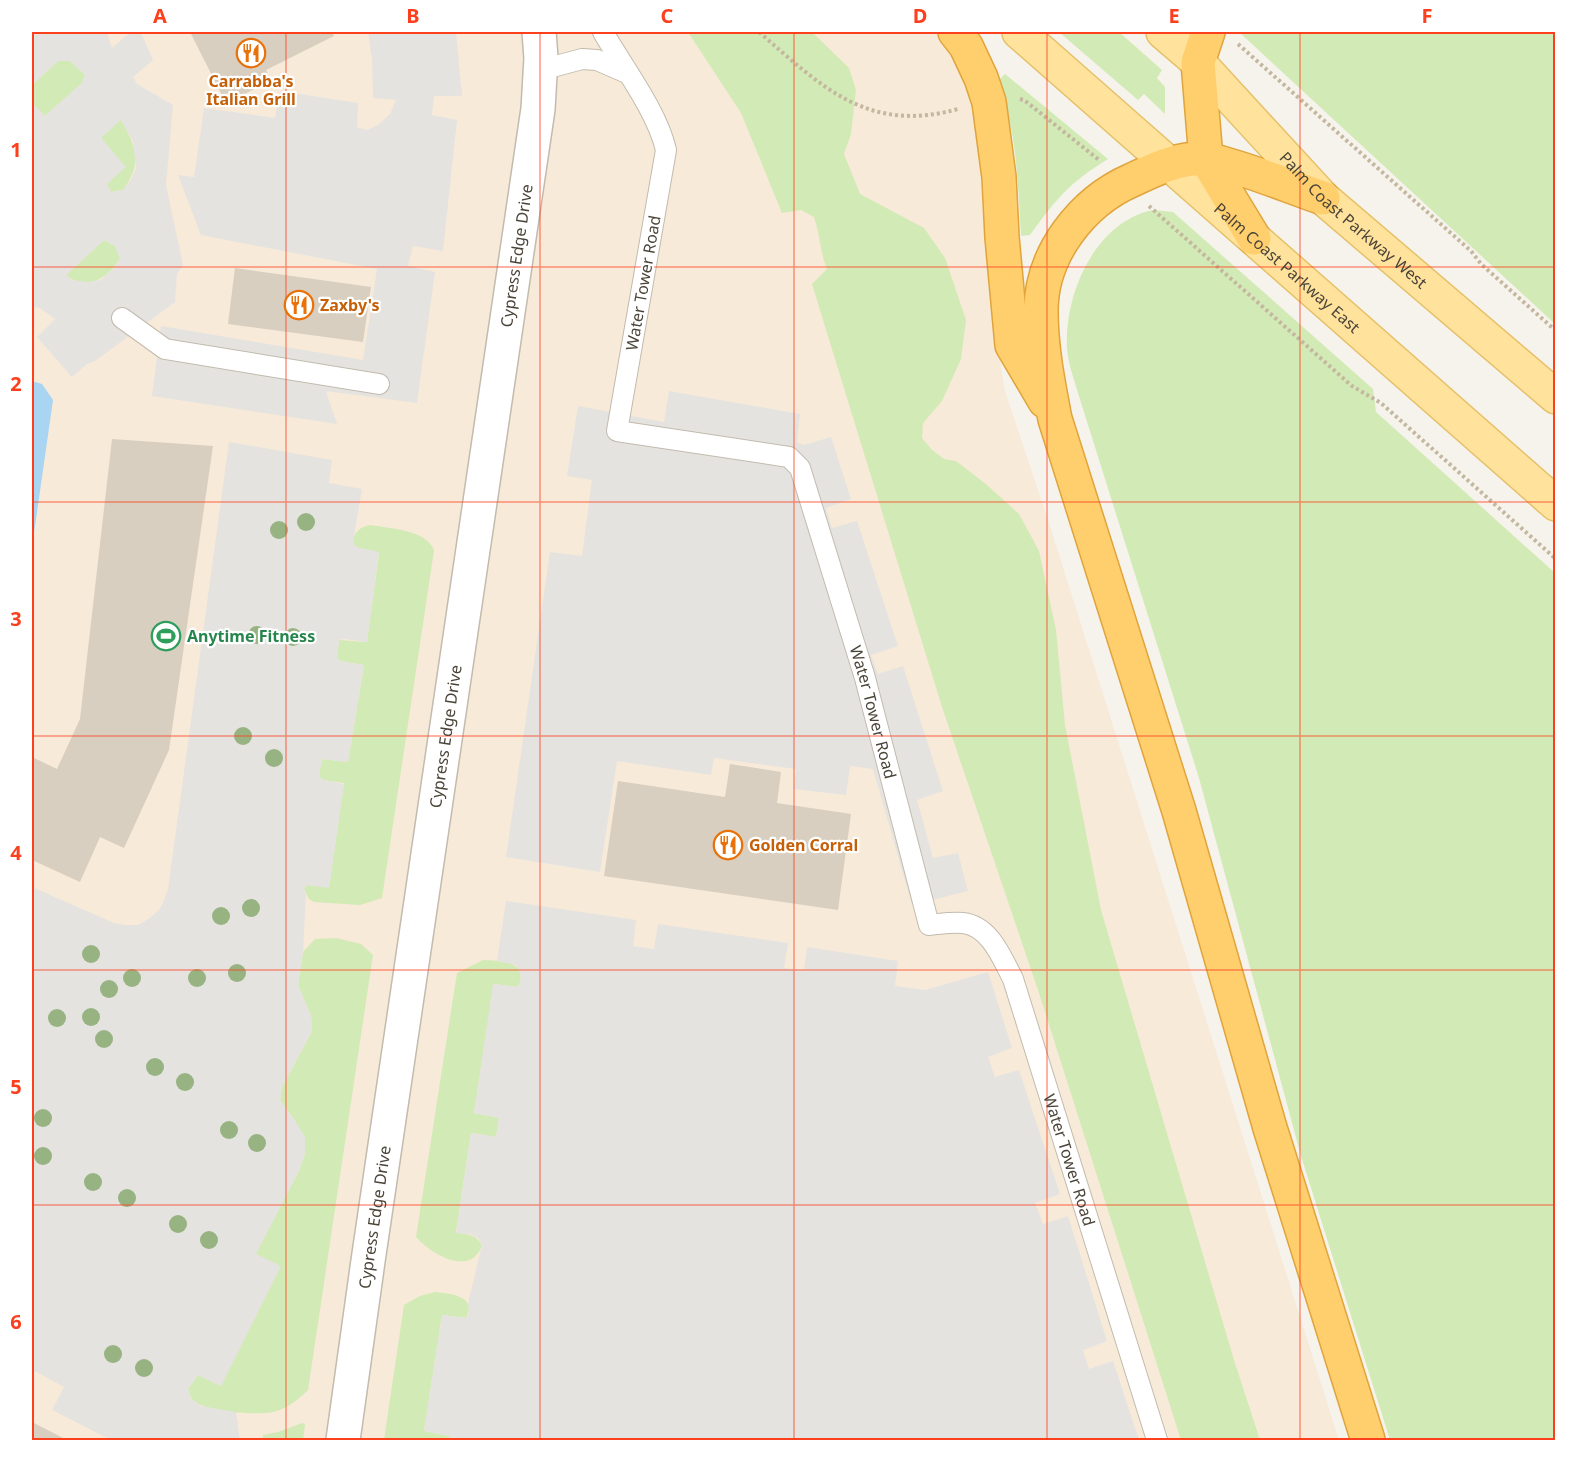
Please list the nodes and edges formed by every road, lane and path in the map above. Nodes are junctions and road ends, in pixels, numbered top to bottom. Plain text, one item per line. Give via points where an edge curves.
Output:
1 (539, 32) edge
2 (603, 32) edge
3 (759, 32) edge
4 (955, 32) edge
5 (1019, 32) edge
6 (1163, 32) edge
7 (1213, 44) edge
8 (541, 70) junction
9 (627, 73) junction
10 (1016, 98) dead end
11 (961, 109) dead end
12 (1206, 159) junction
13 (1102, 163) dead end
14 (1169, 163) junction
15 (1323, 198) junction
16 (1153, 210) dead end
17 (1254, 238) junction
18 (122, 318) dead end
19 (1556, 331) edge
20 (379, 384) dead end
21 (1556, 397) edge
22 (1055, 419) junction
23 (1556, 504) edge
24 (1556, 559) edge
25 (344, 1440) edge
26 (1157, 1440) edge
27 (1368, 1440) edge

1 - 8 street, Cypress Edge Drive
2 - 9 lane, Water Tower Road
3 - 11 path via 826,87 877,113 906,117
4 - 22 highway via 966,46 989,102 1012,345
5 - 14 main road, Palm Coast Parkway East
6 - 7 main road, Palm Coast Parkway West
7 - 12 highway
7 - 15 main road, Palm Coast Parkway West
7 - 19 path via 1471,251
8 - 9 lane via 582,59 597,60
8 - 25 street, Cypress Edge Drive
9 - 26 lane, Water Tower Road via 662,135 666,150 617,431 789,458 800,468 865,678 929,925 961,923 979,929 999,953 1013,979
10 - 13 path via 1024,100
12 - 14 highway
12 - 15 highway
12 - 17 highway
14 - 17 main road, Palm Coast Parkway East
14 - 22 highway via 1124,183 1096,201 1068,231 1050,266 1041,309 1045,366
15 - 21 main road, Palm Coast Parkway West
16 - 24 path via 1352,386 1381,403
17 - 23 main road, Palm Coast Parkway East
18 - 20 lane via 165,350
22 - 27 highway via 1179,812 1270,1128

